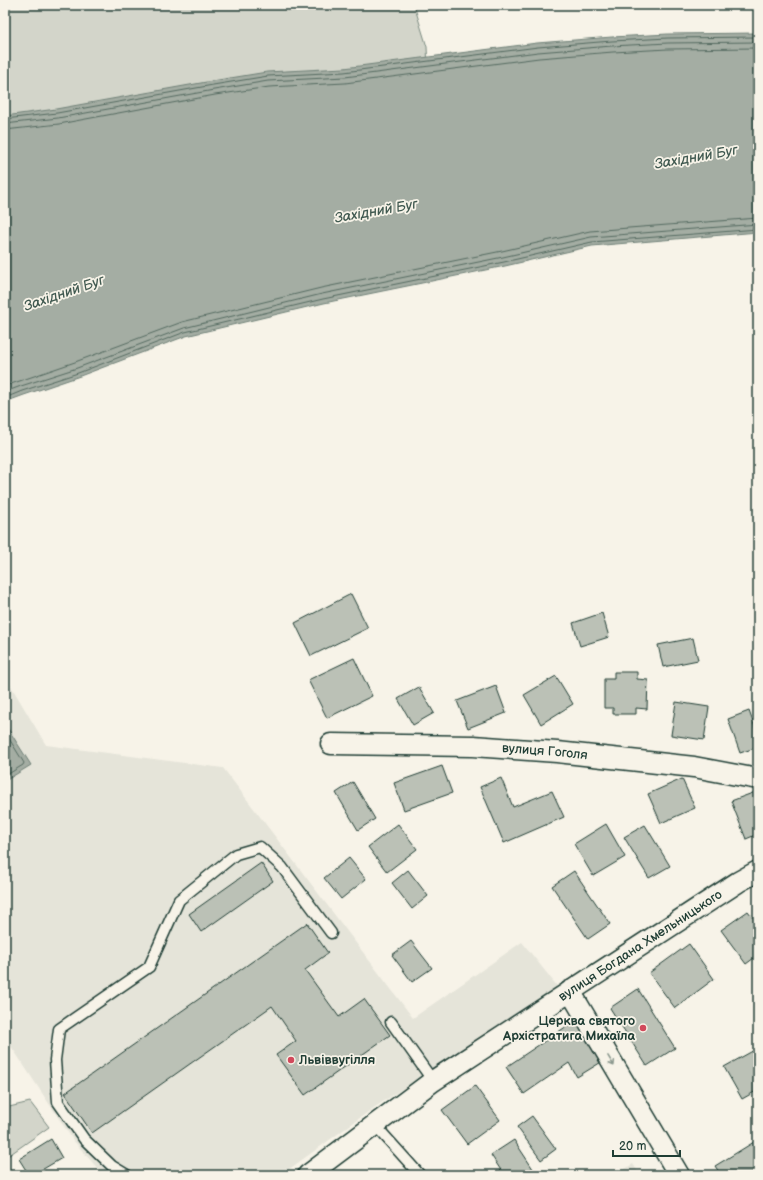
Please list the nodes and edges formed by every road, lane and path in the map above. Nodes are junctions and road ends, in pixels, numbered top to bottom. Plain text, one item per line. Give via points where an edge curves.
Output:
1 (331, 744) dead end
2 (758, 779) edge
3 (758, 871) edge
4 (331, 934) dead end
5 (570, 991) junction
6 (391, 1022) dead end
7 (433, 1081) junction
8 (375, 1126) junction
9 (127, 1175) edge
10 (308, 1175) edge
11 (420, 1175) edge
12 (678, 1175) edge

1 - 2 street, вулиця Гоголя via 473,746 557,752 694,768
3 - 5 street, вулиця Богдана Хмельницького
4 - 9 lane via 282,867 260,847 236,854 179,900 149,967 59,1029 55,1060 58,1102 84,1139 112,1166
5 - 7 street, вулиця Богдана Хмельницького
5 -> 12 street
6 - 7 lane
7 - 8 street, вулиця Богдана Хмельницького
8 - 10 street, вулиця Богдана Хмельницького
8 - 11 lane

